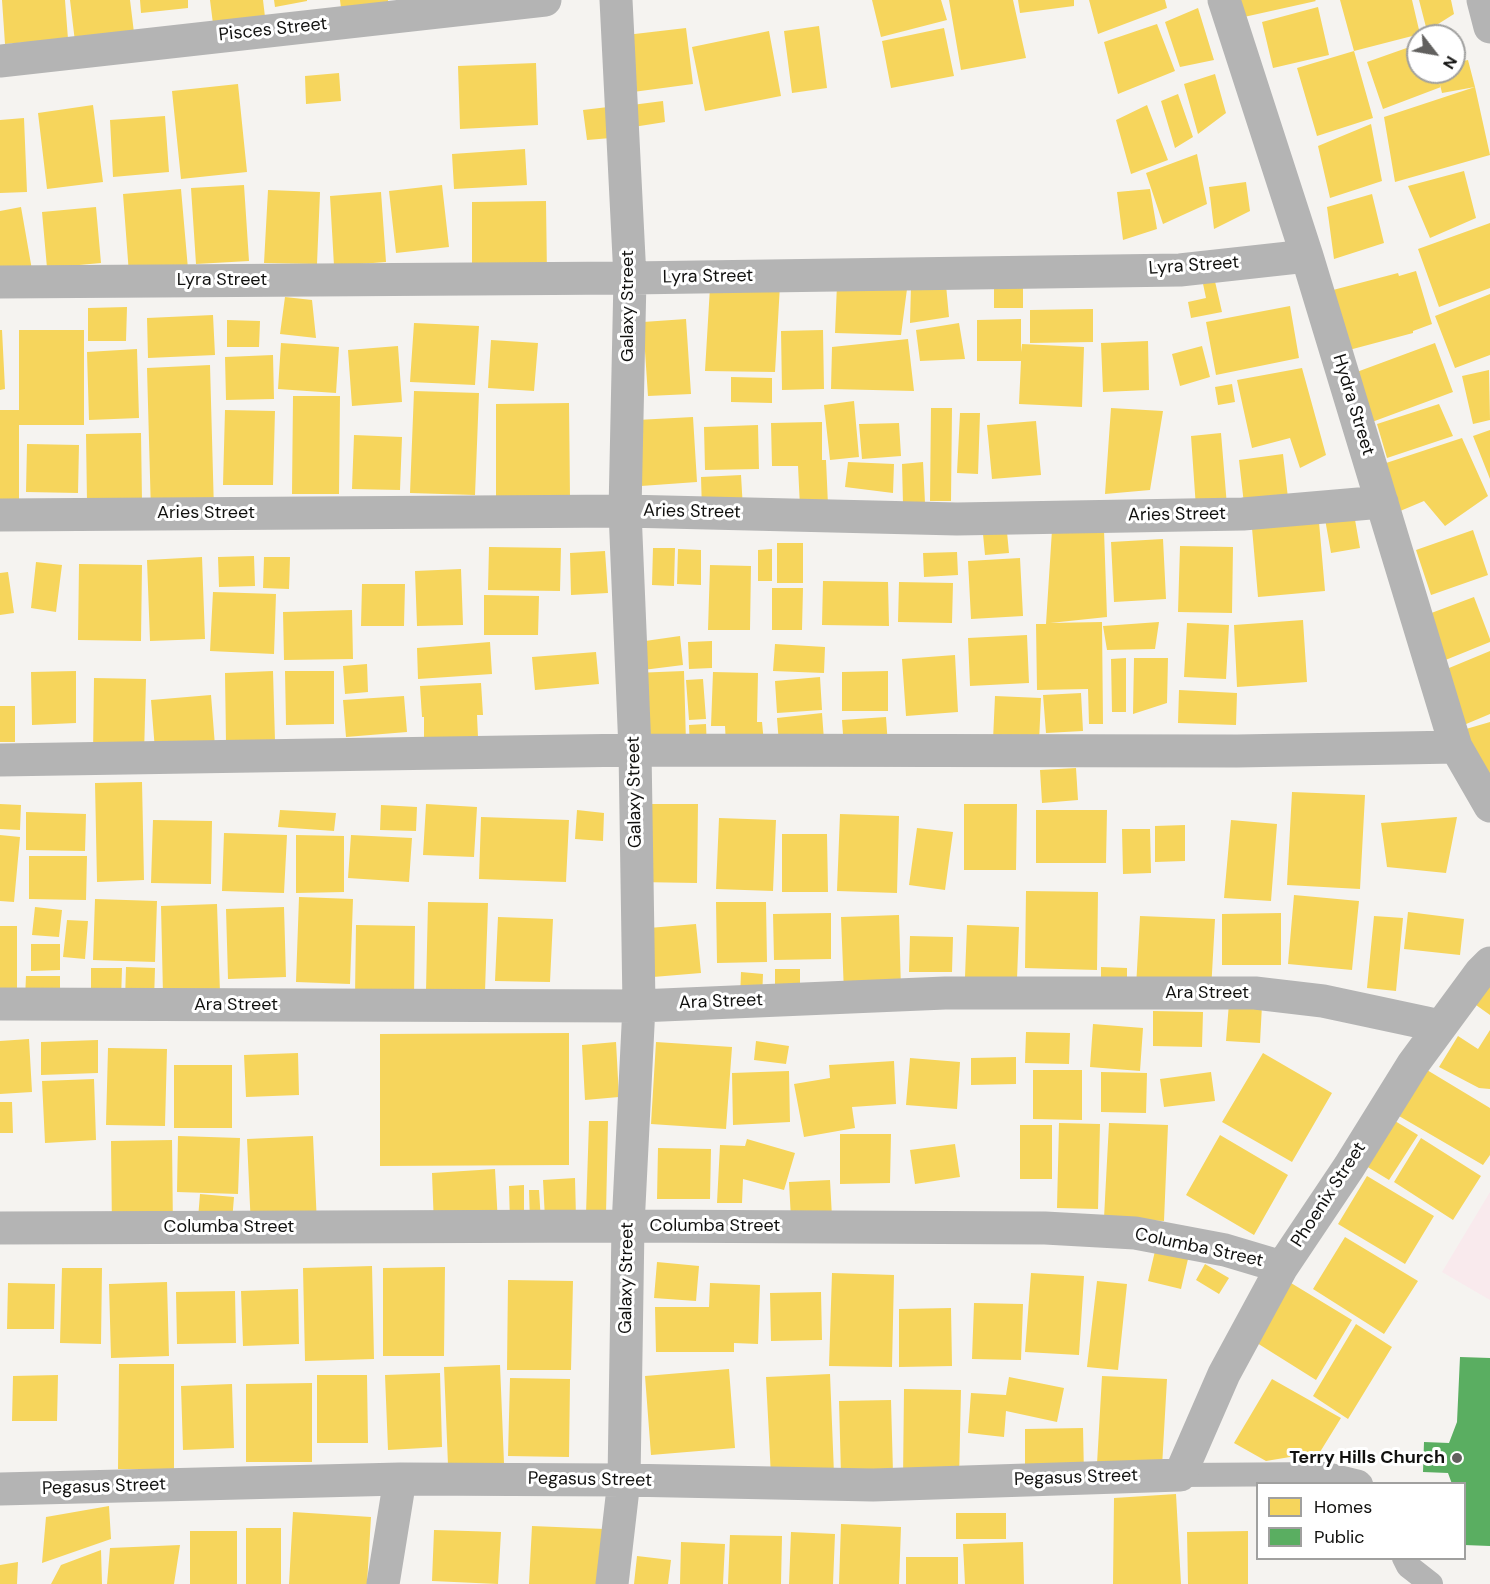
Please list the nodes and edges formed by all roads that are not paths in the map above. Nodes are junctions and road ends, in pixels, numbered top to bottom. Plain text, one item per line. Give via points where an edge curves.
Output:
1 (545, 0) edge
2 (616, 0) edge
3 (1224, 0) edge
4 (1483, 0) edge
5 (1490, 27) edge
6 (0, 61) edge
7 (1307, 256) junction
8 (630, 278) junction
9 (0, 282) edge
10 (1382, 502) junction
11 (624, 511) junction
12 (0, 515) edge
13 (1456, 747) junction
14 (635, 750) junction
15 (0, 760) edge
16 (1490, 806) edge
17 (1490, 963) edge
18 (0, 1004) edge
19 (639, 1006) junction
20 (1440, 1026) junction
21 (628, 1226) junction
22 (0, 1228) edge
23 (1282, 1267) junction
24 (1180, 1475) junction
25 (400, 1479) junction
26 (624, 1480) junction
27 (1359, 1482) edge
28 (0, 1489) edge
29 (1405, 1560) edge
30 (383, 1584) edge
31 (612, 1584) edge
32 (1431, 1584) edge

1 - 6 street, Pisces Street
2 - 8 street, Galaxy Street
3 - 7 street, Hydra Street
4 - 5 street
7 - 8 street, Lyra Street via 1180,270
7 - 10 street, Hydra Street
8 - 9 street, Lyra Street
8 - 11 street, Galaxy Street
10 - 11 street, Aries Street via 1243,514 957,519
10 - 13 street, Hydra Street
11 - 12 street, Aries Street
11 - 14 street, Galaxy Street
13 - 14 street via 1237,751
13 - 16 street, Hydra Street
14 - 15 street
14 - 19 street, Galaxy Street
17 - 20 street, Phoenix Street
18 - 19 street, Ara Street
19 - 20 street, Ara Street via 945,993 1255,993 1323,1001
19 - 21 street, Galaxy Street
20 - 23 street, Phoenix Street
21 - 22 street, Columba Street
21 - 23 street, Columba Street via 1045,1228 1135,1233 1225,1250
21 - 26 street, Galaxy Street
23 - 24 street, Phoenix Street via 1224,1374
24 - 26 street, Pegasus Street via 873,1485
24 - 27 lane via 1326,1474
25 - 26 street, Pegasus Street
25 - 28 street, Pegasus Street
25 - 30 street
26 - 31 street, Galaxy Street
29 - 32 lane

